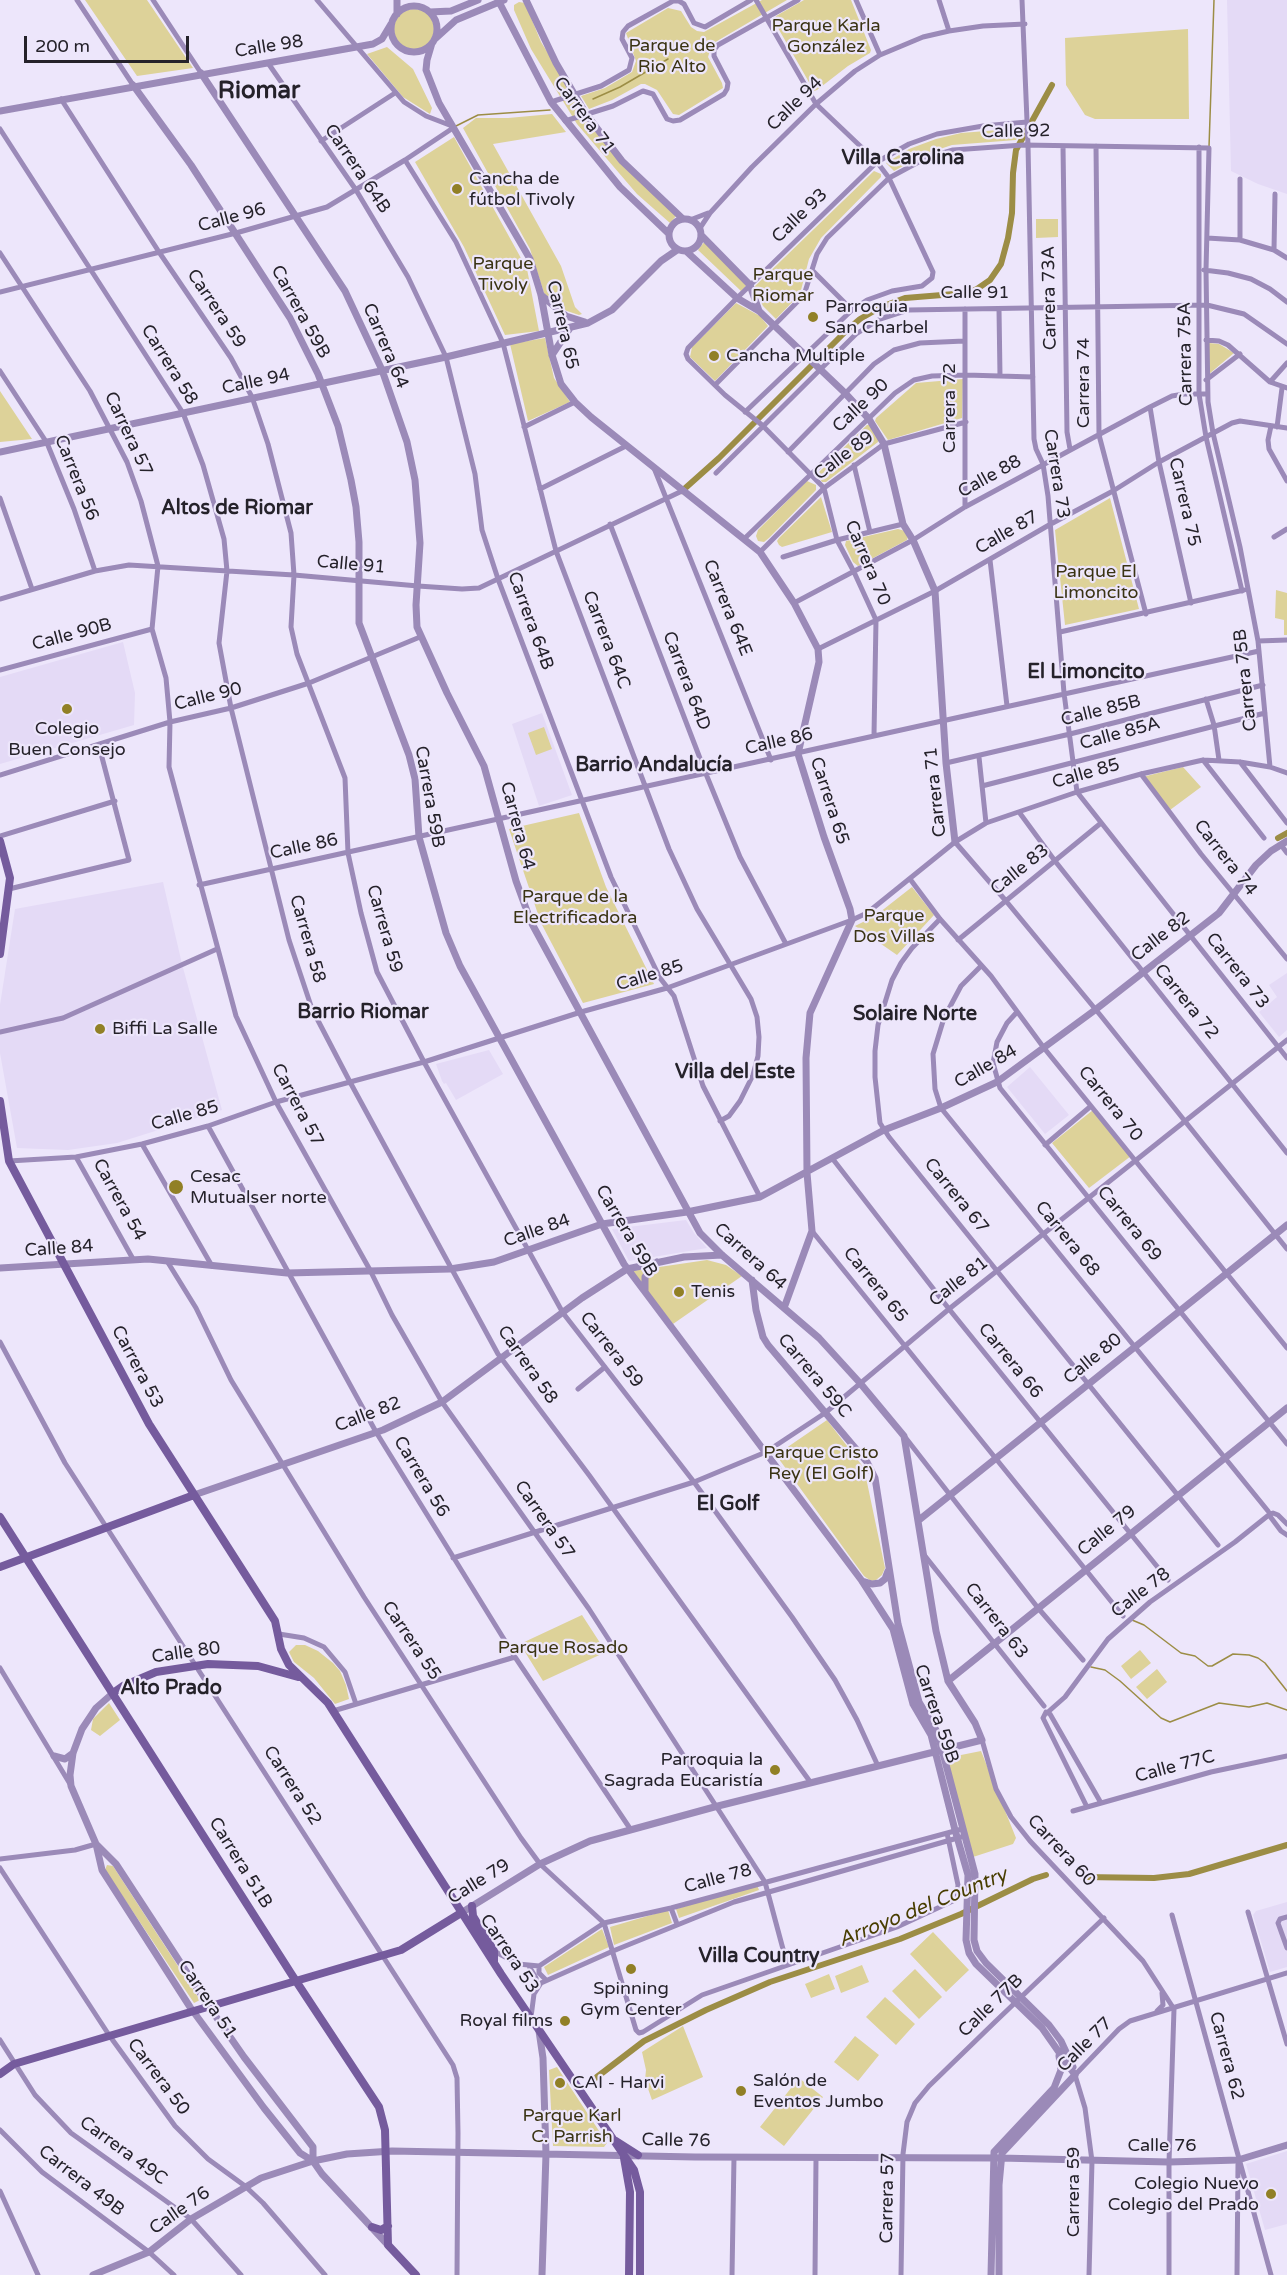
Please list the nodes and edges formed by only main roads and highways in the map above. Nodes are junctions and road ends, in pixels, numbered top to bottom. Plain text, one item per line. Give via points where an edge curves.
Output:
1 (0, 841) edge
2 (0, 954) edge
3 (0, 1101) edge
4 (194, 1494) junction
5 (0, 1517) edge
6 (26, 1558) junction
7 (0, 1567) edge
8 (302, 1678) junction
9 (113, 1693) junction
10 (472, 1906) road end
11 (461, 1913) junction
12 (482, 1945) junction
13 (494, 1951) junction
14 (494, 1962) junction
15 (296, 1981) junction
16 (0, 2073) edge
17 (611, 2136) junction
18 (623, 2155) junction
19 (638, 2155) road end
20 (388, 2226) junction
21 (372, 2227) road end
22 (388, 2245) joint
23 (629, 2246) junction
24 (640, 2246) junction
25 (416, 2275) edge
26 (629, 2275) edge
27 (640, 2275) edge

1 - 2 main road via 9,870
3 - 4 main road, Carrera 53 via 9,1161 149,1424
4 - 6 main road, Calle 82
4 - 8 main road, Carrera 53 via 275,1621 285,1657
5 - 6 main road, Carrera 51B
6 - 7 main road, Calle 82
6 - 9 main road, Carrera 51B
8 - 9 main road, Calle 80 via 243,1664 197,1665 156,1672
8 - 11 main road, Carrera 53 via 333,1711
9 - 15 main road, Carrera 51B
10 - 13 main road via 473,1916
11 - 12 main road, Carrera 53
11 - 15 main road, Calle 79 via 401,1950
12 - 13 main road
12 - 14 main road, Carrera 53
13 - 14 main road
14 - 17 main road, Carrera 53
15 - 16 main road, Calle 79 via 14,2064
15 - 20 main road, Carrera 51B via 379,2107 385,2130
17 - 18 main road
17 - 19 main road
18 - 23 main road via 630,2192
18 - 24 main road via 638,2180
20 - 21 main road via 381,2230
20 - 22 main road, Carrera 51B
22 - 25 main road, Carrera 51
23 - 24 main road
23 - 26 main road
24 - 27 main road

